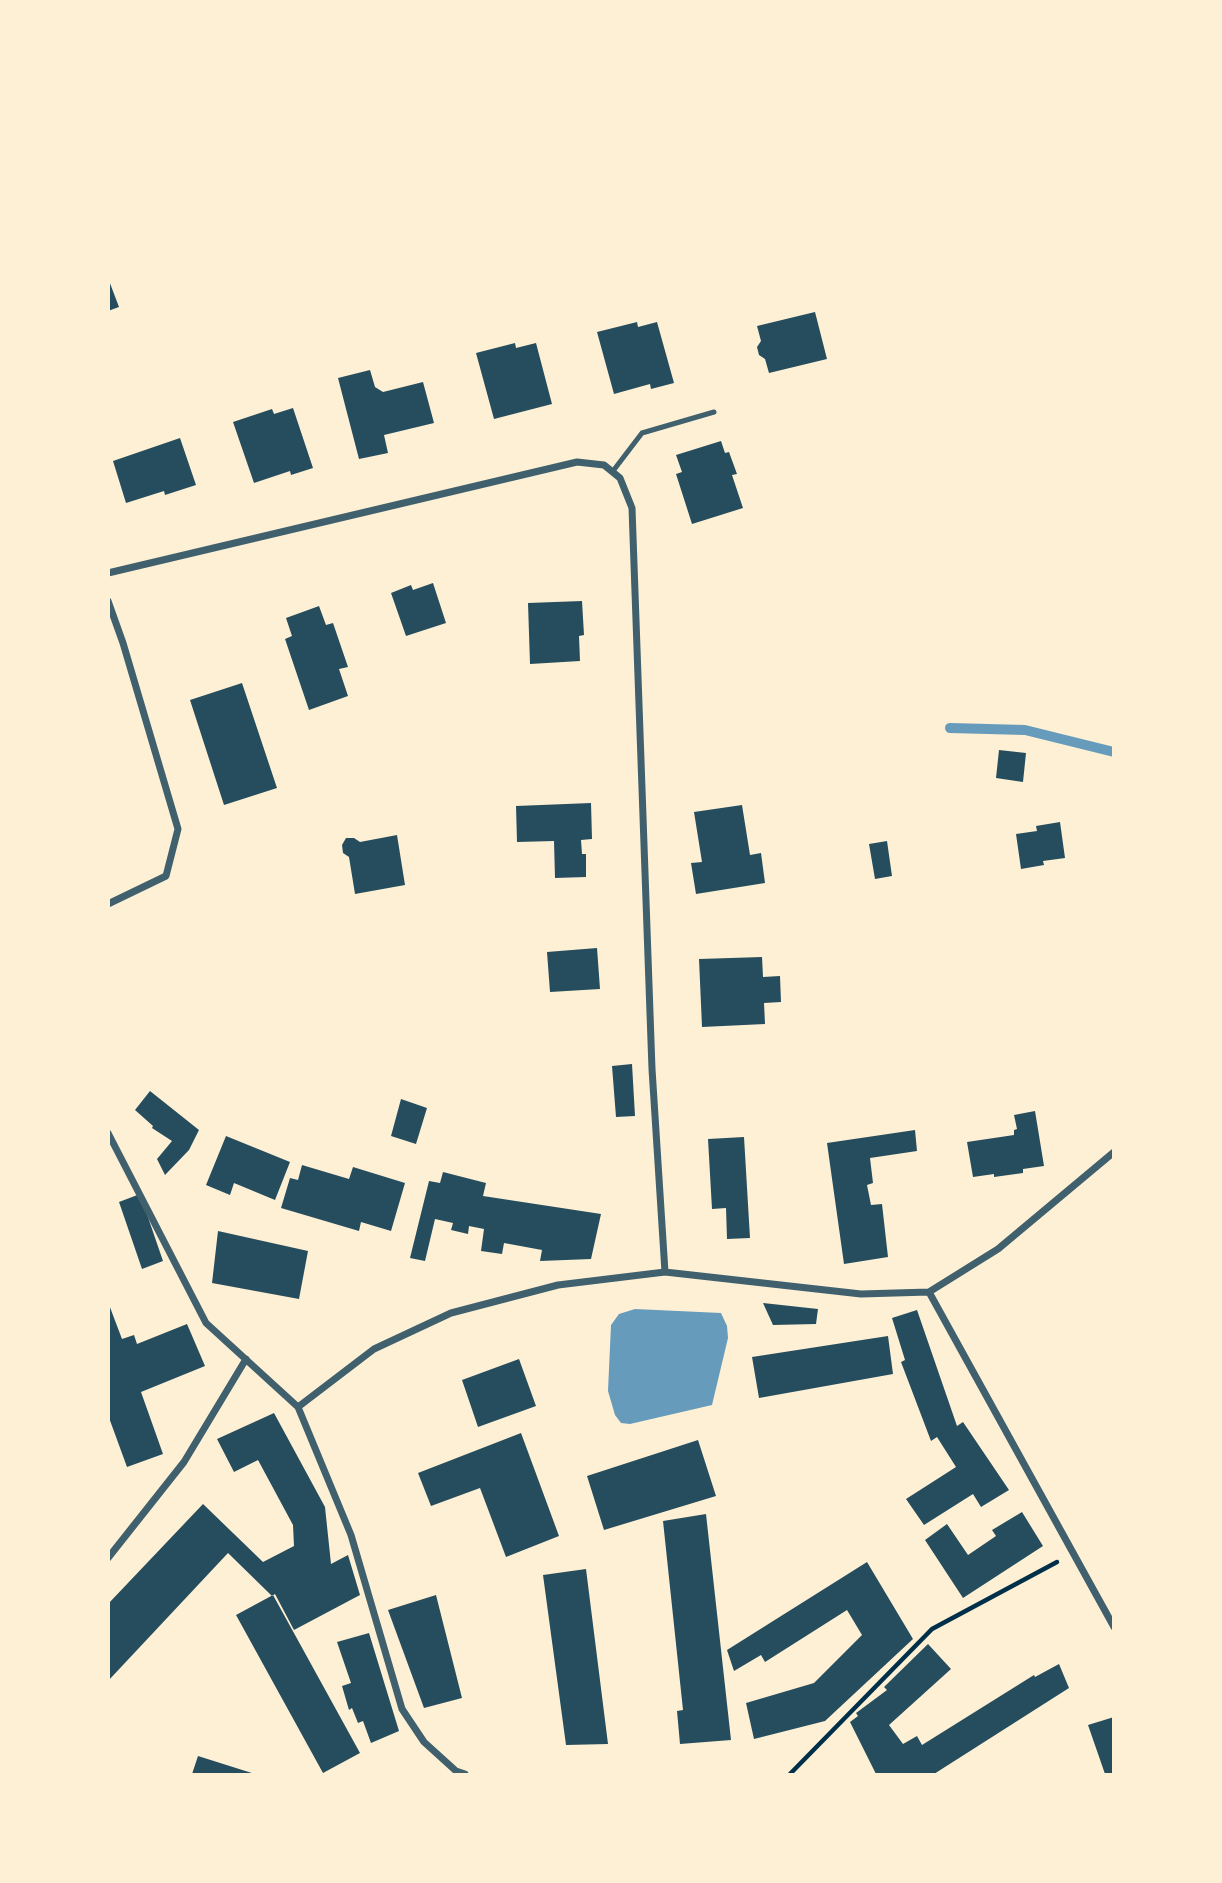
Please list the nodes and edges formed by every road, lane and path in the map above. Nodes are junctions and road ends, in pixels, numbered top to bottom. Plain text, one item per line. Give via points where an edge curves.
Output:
1 (714, 412) dead end
2 (612, 471) junction
3 (108, 573) edge
4 (108, 601) edge
5 (108, 904) edge
6 (108, 1133) edge
7 (1114, 1152) edge
8 (665, 1272) junction
9 (929, 1292) junction
10 (246, 1359) junction
11 (298, 1406) junction
12 (1073, 1554) junction
13 (108, 1558) edge
14 (1114, 1628) edge
15 (465, 1774) edge
16 (790, 1774) edge

1 - 2 lane via 642,433
2 - 3 street via 604,465 577,462
2 - 8 street via 620,478 632,508 652,1069
4 - 5 street via 178,829 166,876
6 - 10 street via 206,1323
7 - 9 street via 998,1249
8 - 9 street via 860,1294
8 - 11 street via 558,1285 451,1313 374,1349
9 - 12 street
10 - 11 street
10 - 13 street via 184,1461
11 - 15 street via 351,1535 402,1709 424,1742
12 - 14 street
12 - 16 path via 932,1629

